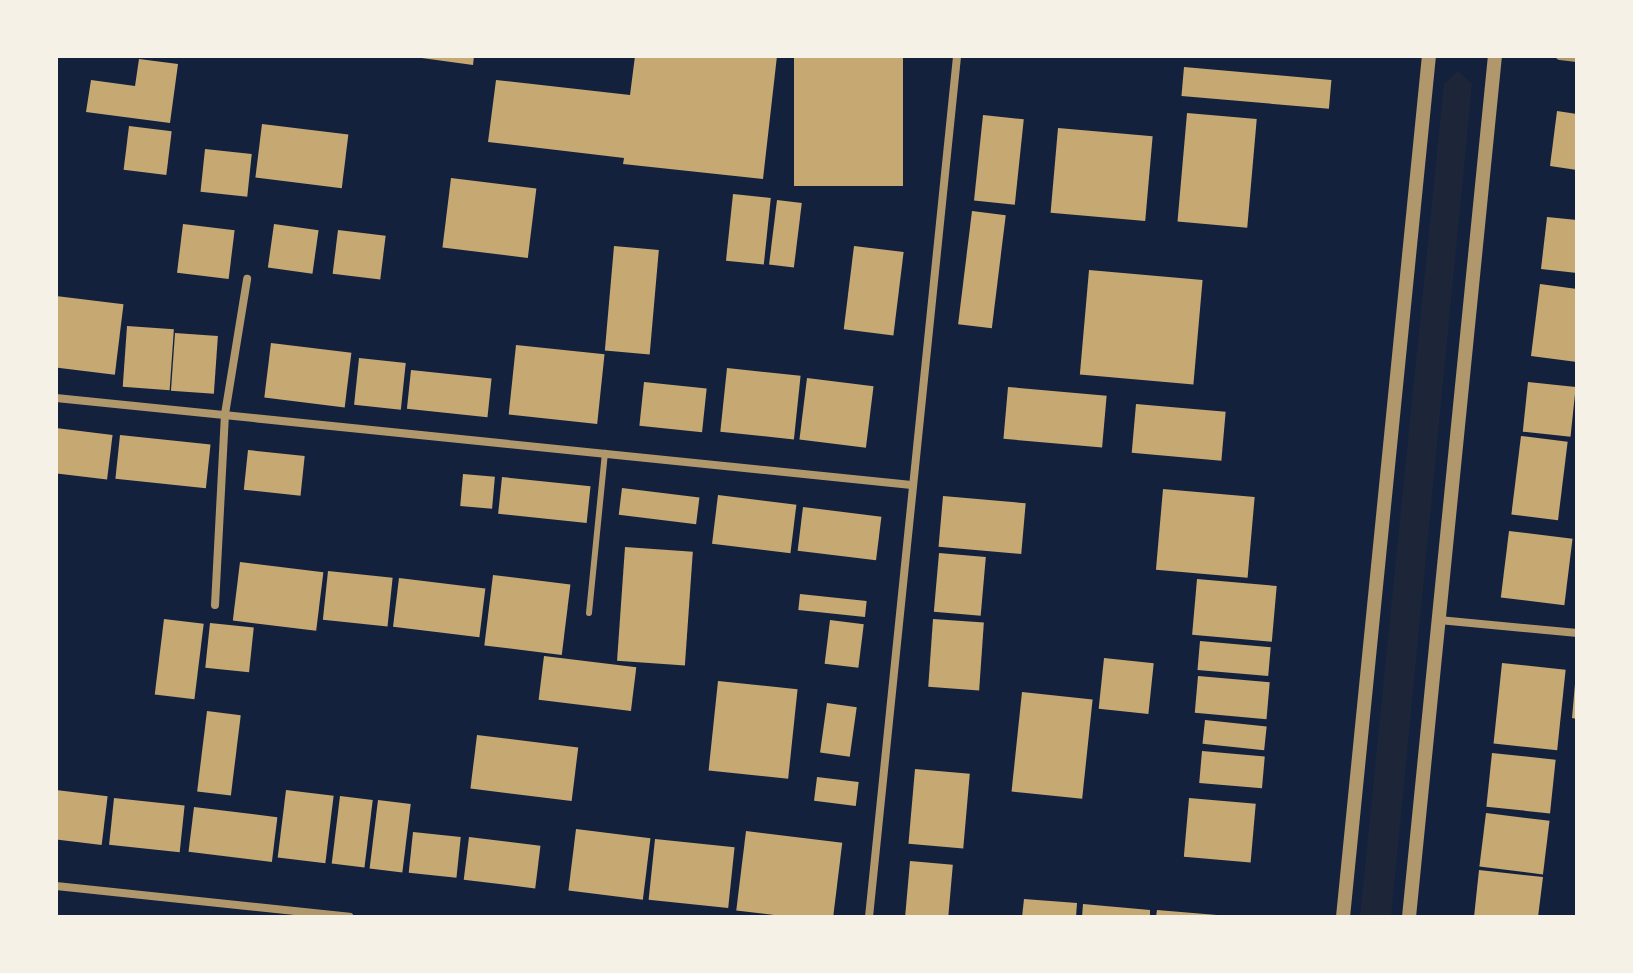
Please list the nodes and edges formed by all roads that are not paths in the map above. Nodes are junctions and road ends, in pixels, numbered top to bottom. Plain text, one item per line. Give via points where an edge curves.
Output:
1 (957, 56) edge
2 (1429, 56) edge
3 (1495, 56) edge
4 (1560, 56) edge
5 (1577, 58) edge
6 (247, 279) dead end
7 (56, 398) edge
8 (225, 414) junction
9 (605, 453) junction
10 (912, 485) junction
11 (215, 605) dead end
12 (589, 613) dead end
13 (1439, 620) junction
14 (1577, 633) edge
15 (56, 886) edge
16 (221, 906) junction
17 (220, 917) edge
18 (349, 917) edge
19 (869, 917) edge
20 (1343, 917) edge
21 (1409, 917) edge

1 - 10 street
2 - 20 street
3 - 13 street
4 - 5 street
6 - 8 street
7 - 8 street
8 - 9 street
8 - 11 street
9 - 10 street
9 - 12 lane
10 - 19 street
13 - 14 street
13 - 21 street
15 - 16 street
16 - 17 street
16 - 18 street

